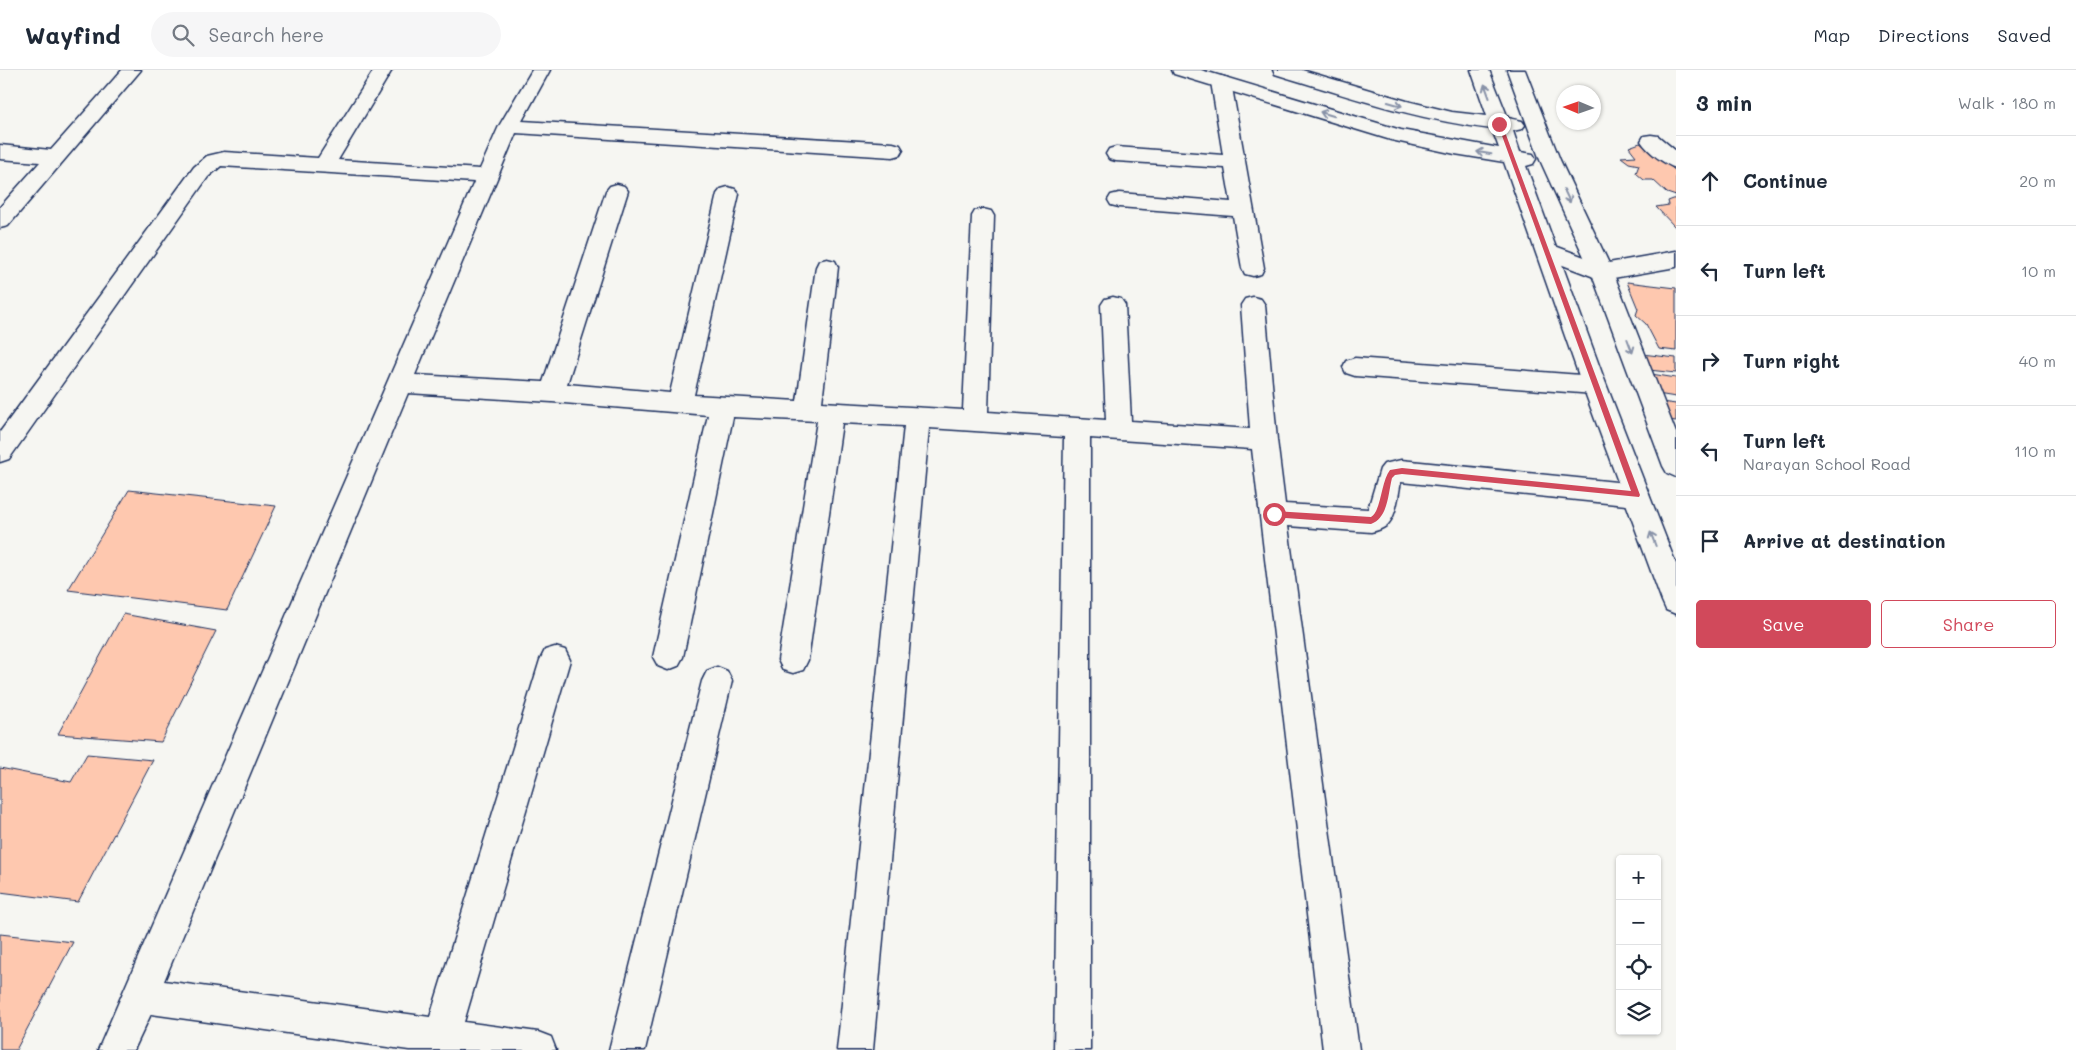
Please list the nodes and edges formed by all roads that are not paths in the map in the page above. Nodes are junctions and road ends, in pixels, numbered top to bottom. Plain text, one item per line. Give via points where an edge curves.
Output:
1 (132, 70) edge
2 (383, 70) edge
3 (541, 70) edge
4 (1181, 70) edge
5 (1282, 70) edge
6 (1480, 70) edge
7 (1516, 70) edge
8 (1220, 82) junction
9 (1499, 124) junction
10 (510, 126) junction
11 (1537, 127) junction
12 (1651, 141) dead end
13 (893, 150) dead end
14 (0, 152) edge
15 (1116, 154) dead end
16 (56, 157) junction
17 (1511, 157) junction
18 (1550, 160) junction
19 (1676, 161) edge
20 (1234, 162) junction
21 (324, 165) junction
22 (488, 176) junction
23 (617, 191) dead end
24 (728, 194) dead end
25 (1119, 200) dead end
26 (1243, 210) junction
27 (983, 216) dead end
28 (0, 222) edge
29 (1547, 251) junction
30 (1676, 259) edge
31 (827, 267) dead end
32 (1253, 268) dead end
33 (1602, 272) junction
34 (1112, 305) dead end
35 (1253, 305) dead end
36 (1355, 367) dead end
37 (400, 383) junction
38 (1594, 386) junction
39 (552, 392) junction
40 (680, 404) junction
41 (723, 406) junction
42 (819, 412) junction
43 (917, 417) junction
44 (975, 421) junction
45 (1077, 428) junction
46 (1119, 431) junction
47 (1264, 440) junction
48 (0, 452) edge
49 (1676, 466) edge
50 (1636, 495) junction
51 (1274, 514) junction
52 (1676, 601) edge
53 (668, 657) dead end
54 (554, 660) dead end
55 (793, 660) dead end
56 (717, 681) dead end
57 (141, 995) junction
58 (442, 1036) junction
59 (116, 1050) edge
60 (538, 1050) edge
61 (627, 1050) edge
62 (855, 1050) edge
63 (1072, 1050) edge
64 (1341, 1050) edge

1 - 16 street
2 - 21 street
3 - 10 street
4 - 8 street
5 -> 9 street via 1402,106 1452,118
9 -> 6 street
7 - 11 street
17 -> 8 street via 1398,136
8 - 20 street
9 - 11 street
9 - 17 street
10 - 13 street
10 - 22 street
11 - 18 street
12 - 19 street
14 - 16 street
15 - 20 street
16 - 28 street
17 - 18 street
17 - 29 street
18 -> 33 street
20 - 26 street
21 - 22 street
21 - 48 street via 224,159 208,164
22 - 37 street
23 - 39 street
24 - 40 street
25 - 26 street
26 - 32 street
27 - 44 street
29 - 33 street
29 - 38 street
30 - 33 street
31 - 42 street
33 -> 49 street
34 - 46 street
35 - 47 street
36 - 38 street
37 - 39 street
37 - 57 street
38 - 50 street
39 - 40 street
40 - 41 street
41 - 42 street
41 - 53 street
42 - 43 street
42 - 55 street
43 - 44 street
43 - 62 street
44 - 45 street
45 - 46 street
45 - 63 street
46 - 47 street
47 - 51 street
50 - 51 street via 1402,471 1393,472 1389,477 1380,514 1371,521
52 -> 50 street
51 - 64 street
54 - 58 street
56 - 61 street
57 - 58 street
57 - 59 street
58 - 60 street

